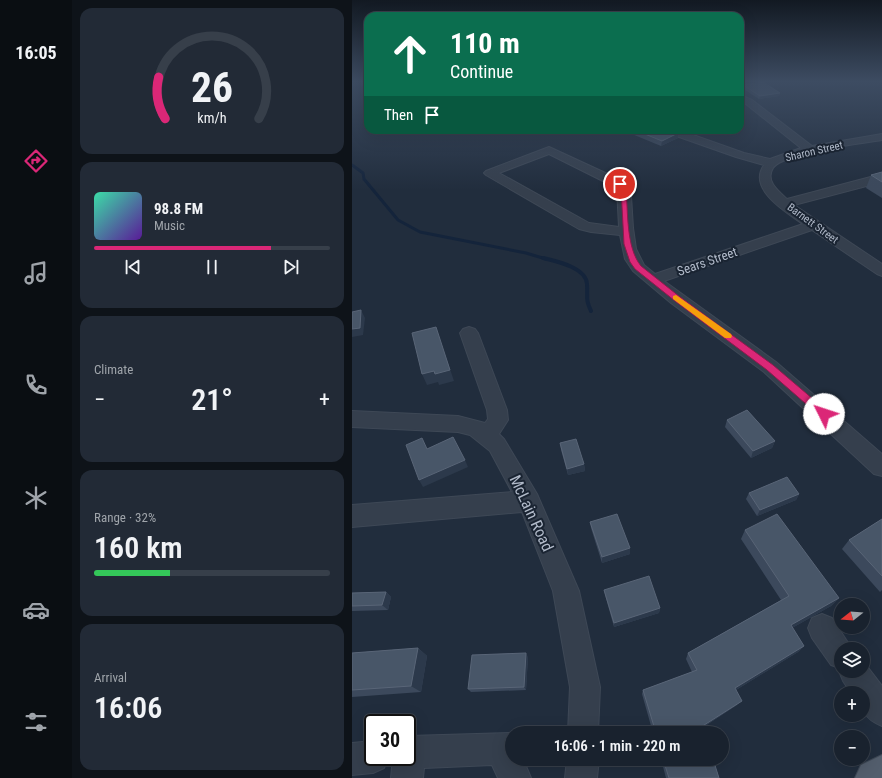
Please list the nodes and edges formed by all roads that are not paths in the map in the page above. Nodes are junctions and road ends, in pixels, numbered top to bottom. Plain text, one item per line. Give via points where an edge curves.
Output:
1 (768, 117) edge
2 (680, 134) edge
3 (882, 137) edge
4 (561, 145) dead end
5 (549, 150) junction
6 (810, 150) junction
7 (771, 163) junction
8 (477, 166) dead end
9 (490, 173) junction
10 (882, 178) edge
11 (785, 203) junction
12 (814, 225) junction
13 (627, 232) junction
14 (882, 271) edge
15 (653, 280) junction
16 (469, 333) dead end
17 (352, 419) edge
18 (487, 436) junction
19 (882, 467) edge
20 (529, 501) junction
21 (352, 516) edge
22 (822, 628) dead end
23 (834, 645) edge
24 (858, 678) edge
25 (882, 711) edge
26 (583, 726) edge
27 (505, 749) edge
28 (364, 758) edge
29 (352, 759) edge
30 (416, 760) edge
31 (512, 766) edge
32 (582, 766) edge
33 (882, 773) edge
34 (515, 778) edge
35 (581, 778) edge
36 (874, 778) edge

1 - 6 street
2 - 7 street
3 - 6 street, Sharon Street
4 - 5 street
5 - 9 street
5 - 13 street via 623,186
6 - 7 street, Sharon Street
7 - 11 street, Barnett Street via 764,174 766,185
8 - 9 street
9 - 13 street via 584,226
10 - 11 street
11 - 12 street, Barnett Street
12 - 14 street, Barnett Street
12 - 15 street, Sears Street
13 - 15 street via 627,244 634,262
15 - 19 street, Sears Street via 770,368
16 - 18 street via 497,410 498,420
17 - 18 street, McLain Road via 458,424 476,428
18 - 20 street, McLain Road via 497,445
20 - 21 street
20 - 26 street, McLain Road via 566,591 585,687
22 - 23 street
24 - 25 street
27 - 30 street
28 - 29 street
31 - 34 street
32 - 35 street
33 - 36 main road

